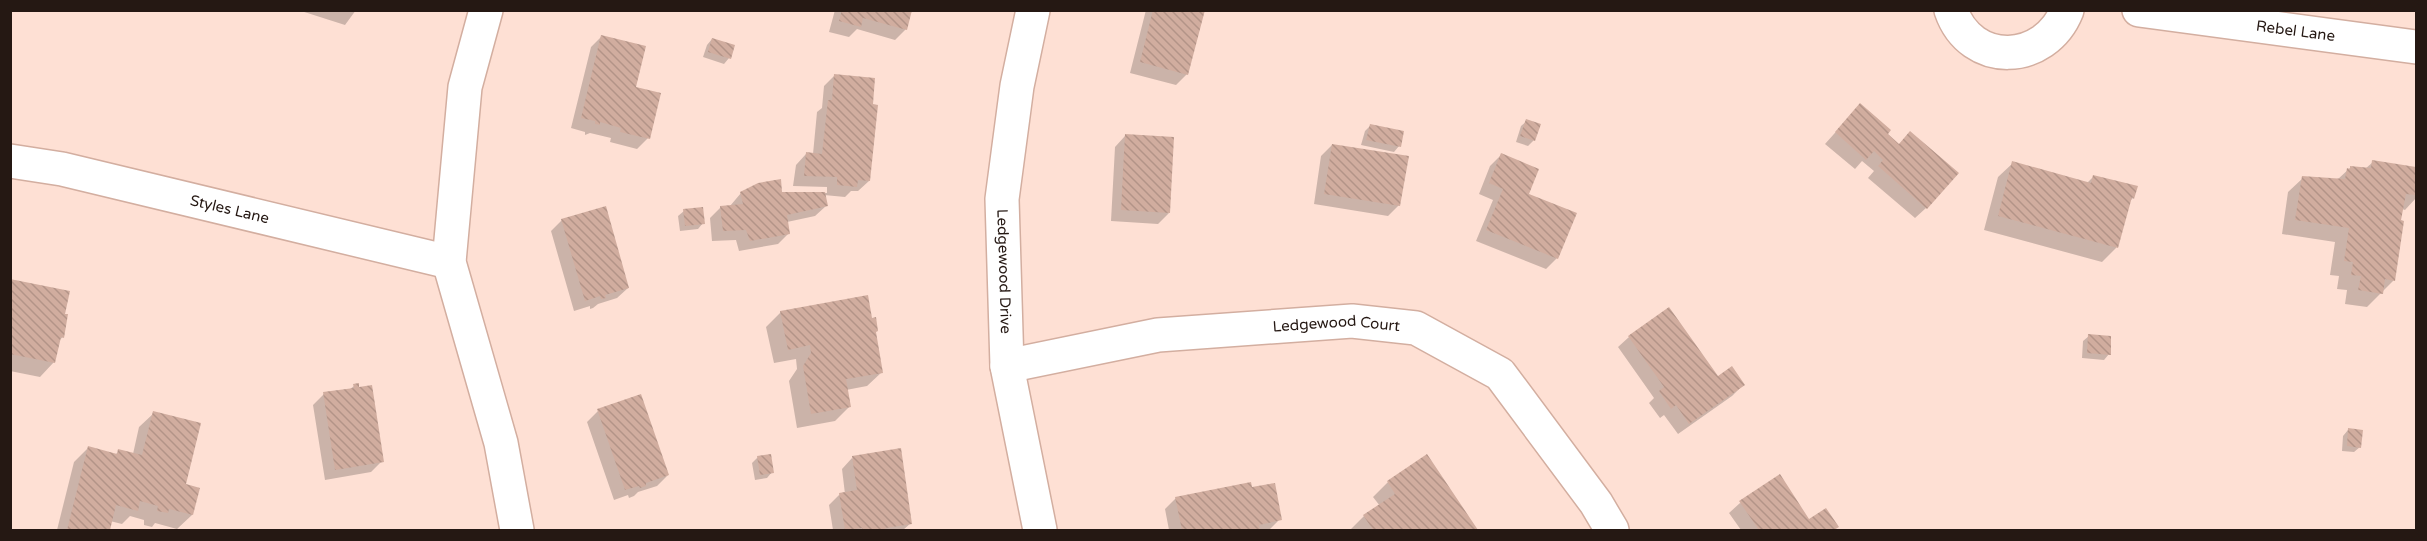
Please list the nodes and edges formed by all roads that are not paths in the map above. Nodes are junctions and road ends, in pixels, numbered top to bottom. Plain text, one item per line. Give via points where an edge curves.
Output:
1 (486, 10) edge
2 (1033, 10) edge
3 (1951, 10) edge
4 (2067, 10) edge
5 (2139, 10) edge
6 (2416, 47) edge
7 (10, 161) edge
8 (449, 262) junction
9 (1007, 366) junction
10 (517, 531) edge
11 (1040, 531) edge
12 (1612, 531) edge

1 - 8 street via 465,87
2 - 9 street, Ledgewood Drive via 1017,86 1002,200
3 - 4 street via 1970,39 2006,52 2025,50 2043,42
5 - 6 street, Rebel Lane
7 - 8 street, Styles Lane via 62,169
8 - 10 street via 501,443
9 - 11 street, Ledgewood Drive
9 - 12 street, Ledgewood Court via 1158,335 1352,321 1416,328 1500,374 1596,503

